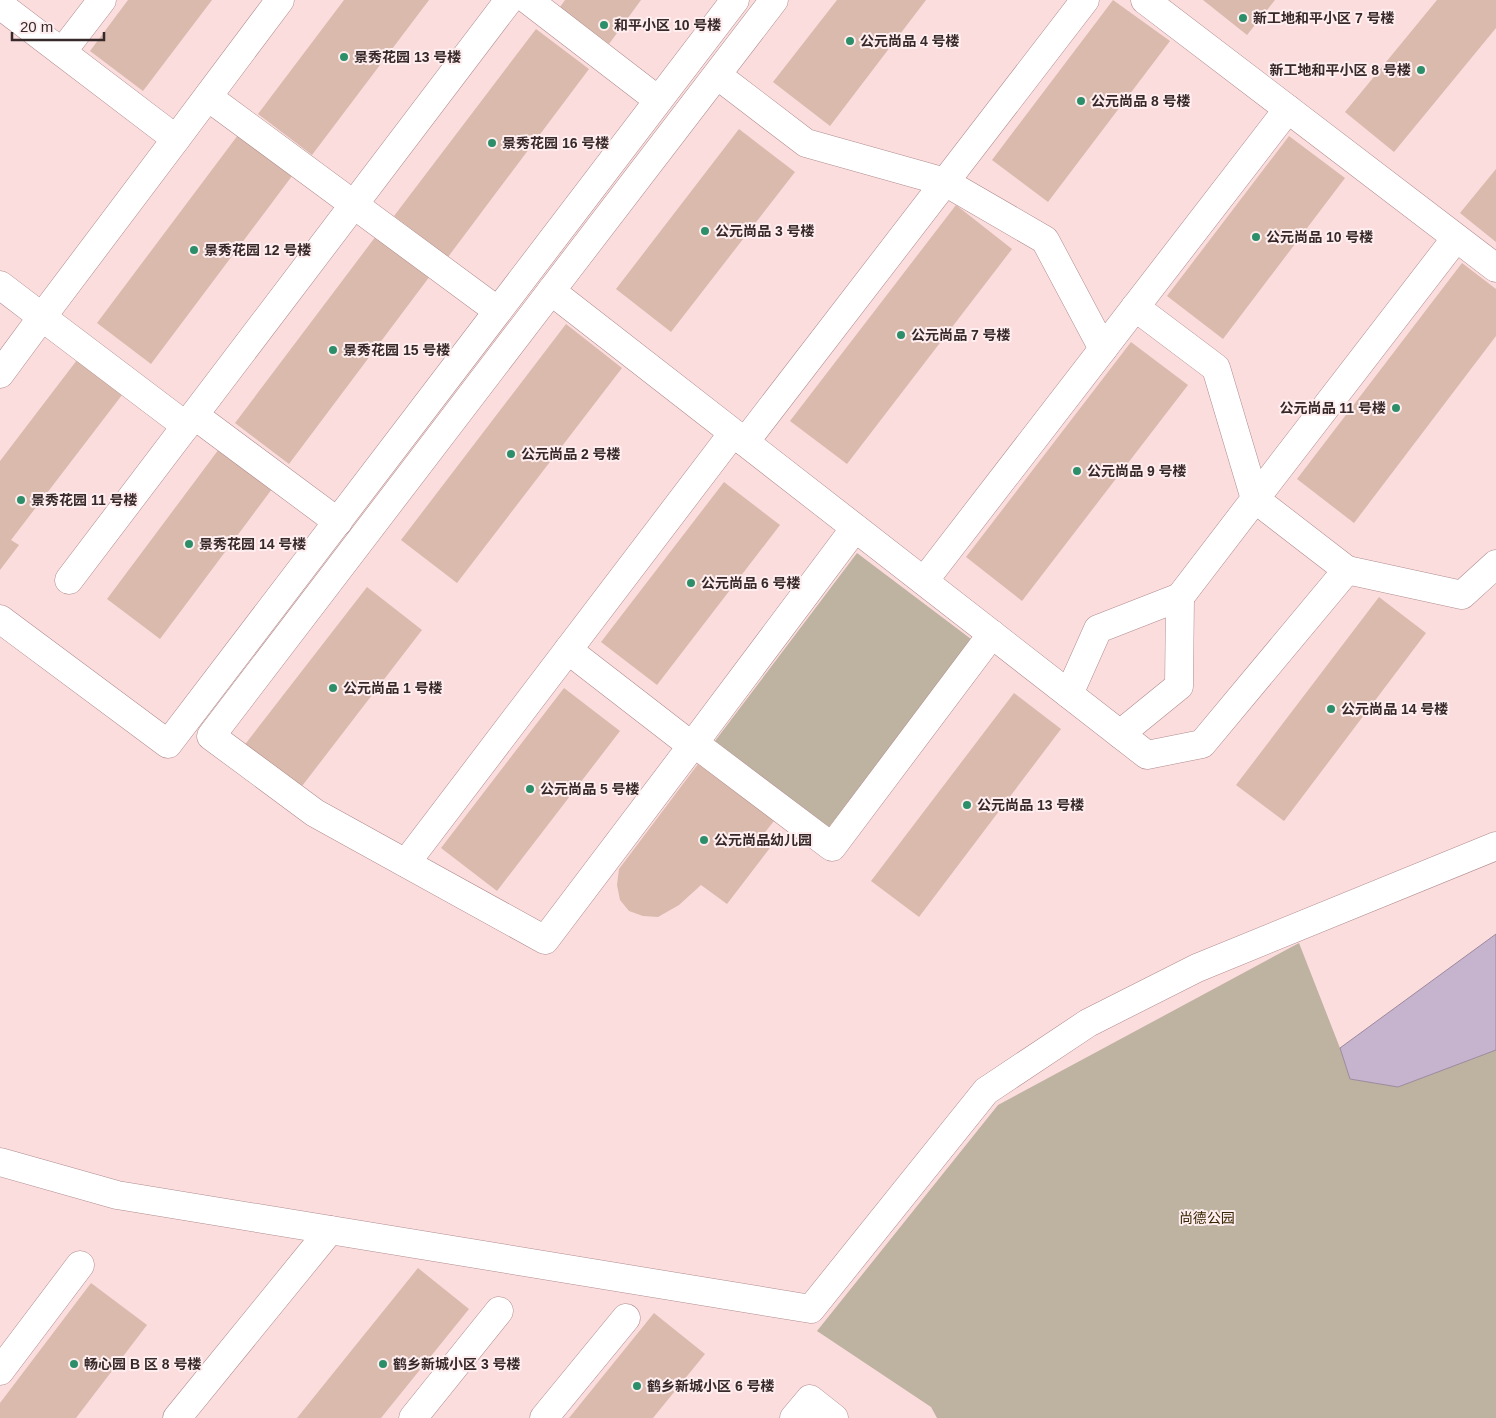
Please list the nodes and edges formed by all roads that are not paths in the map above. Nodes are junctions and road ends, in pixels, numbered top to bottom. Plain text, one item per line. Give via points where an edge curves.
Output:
1 (102, 0) edge
2 (280, 0) edge
3 (509, 0) edge
4 (528, 0) edge
5 (735, 0) edge
6 (774, 0) edge
7 (1085, 0) edge
8 (1145, 0) edge
9 (0, 5) edge
10 (62, 52) junction
11 (717, 75) junction
12 (208, 96) junction
13 (658, 100) junction
14 (1288, 109) junction
15 (176, 139) junction
16 (944, 182) junction
17 (354, 204) junction
18 (1456, 238) junction
19 (1496, 268) edge
20 (0, 285) edge
21 (551, 291) junction
22 (1135, 307) junction
23 (498, 311) junction
24 (42, 317) junction
25 (1103, 349) junction
26 (0, 374) edge
27 (190, 421) junction
28 (739, 437) junction
29 (1255, 499) junction
30 (338, 522) junction
31 (855, 528) junction
32 (1496, 564) edge
33 (1347, 570) junction
34 (69, 580) dead end
35 (924, 581) junction
36 (1180, 597) junction
37 (0, 619) edge
38 (992, 634) junction
39 (568, 650) junction
40 (1069, 694) junction
41 (1120, 734) junction
42 (693, 744) junction
43 (1496, 846) edge
44 (406, 863) junction
45 (0, 1162) edge
46 (330, 1230) junction
47 (80, 1266) dead end
48 (499, 1311) dead end
49 (626, 1318) dead end
50 (0, 1372) edge
51 (177, 1418) edge
52 (413, 1418) edge
53 (544, 1418) edge
54 (794, 1418) edge
55 (834, 1418) edge

1 - 10 street
2 - 12 street
3 - 17 street
4 - 13 street
5 - 13 street
6 - 11 street
7 - 16 street
8 - 14 street
9 - 10 street
10 - 15 street
11 - 16 street via 806,143
11 - 21 street
12 - 15 street
12 - 17 street
13 - 23 street
14 - 18 street
14 - 22 street
15 - 24 street
16 - 25 street via 1045,240
16 - 28 street
17 - 23 street
17 - 27 street
18 - 19 street
18 - 29 street
20 - 24 street
21 - 28 street
21 - 44 street via 211,736 315,813
22 - 25 street
22 - 29 street via 1216,368
23 - 30 street
24 - 26 street
24 - 27 street
25 - 35 street
27 - 30 street
27 - 34 street
28 - 31 street
28 - 39 street
29 - 33 street
29 - 36 street
30 - 37 street via 168,744
31 - 35 street
31 - 42 street
32 - 33 street via 1462,595
33 - 41 street via 1202,744 1147,755
35 - 38 street
36 - 40 street via 1098,629
36 - 41 street via 1179,686
38 - 40 street
38 - 42 street via 832,847
39 - 42 street
39 - 44 street
40 - 41 street
42 - 44 street via 545,940
43 - 46 street via 1197,968 1088,1023 986,1091 811,1309
45 - 46 street via 117,1195
46 - 51 street
47 - 50 street
48 - 52 street
49 - 53 street
54 - 55 street via 810,1399

